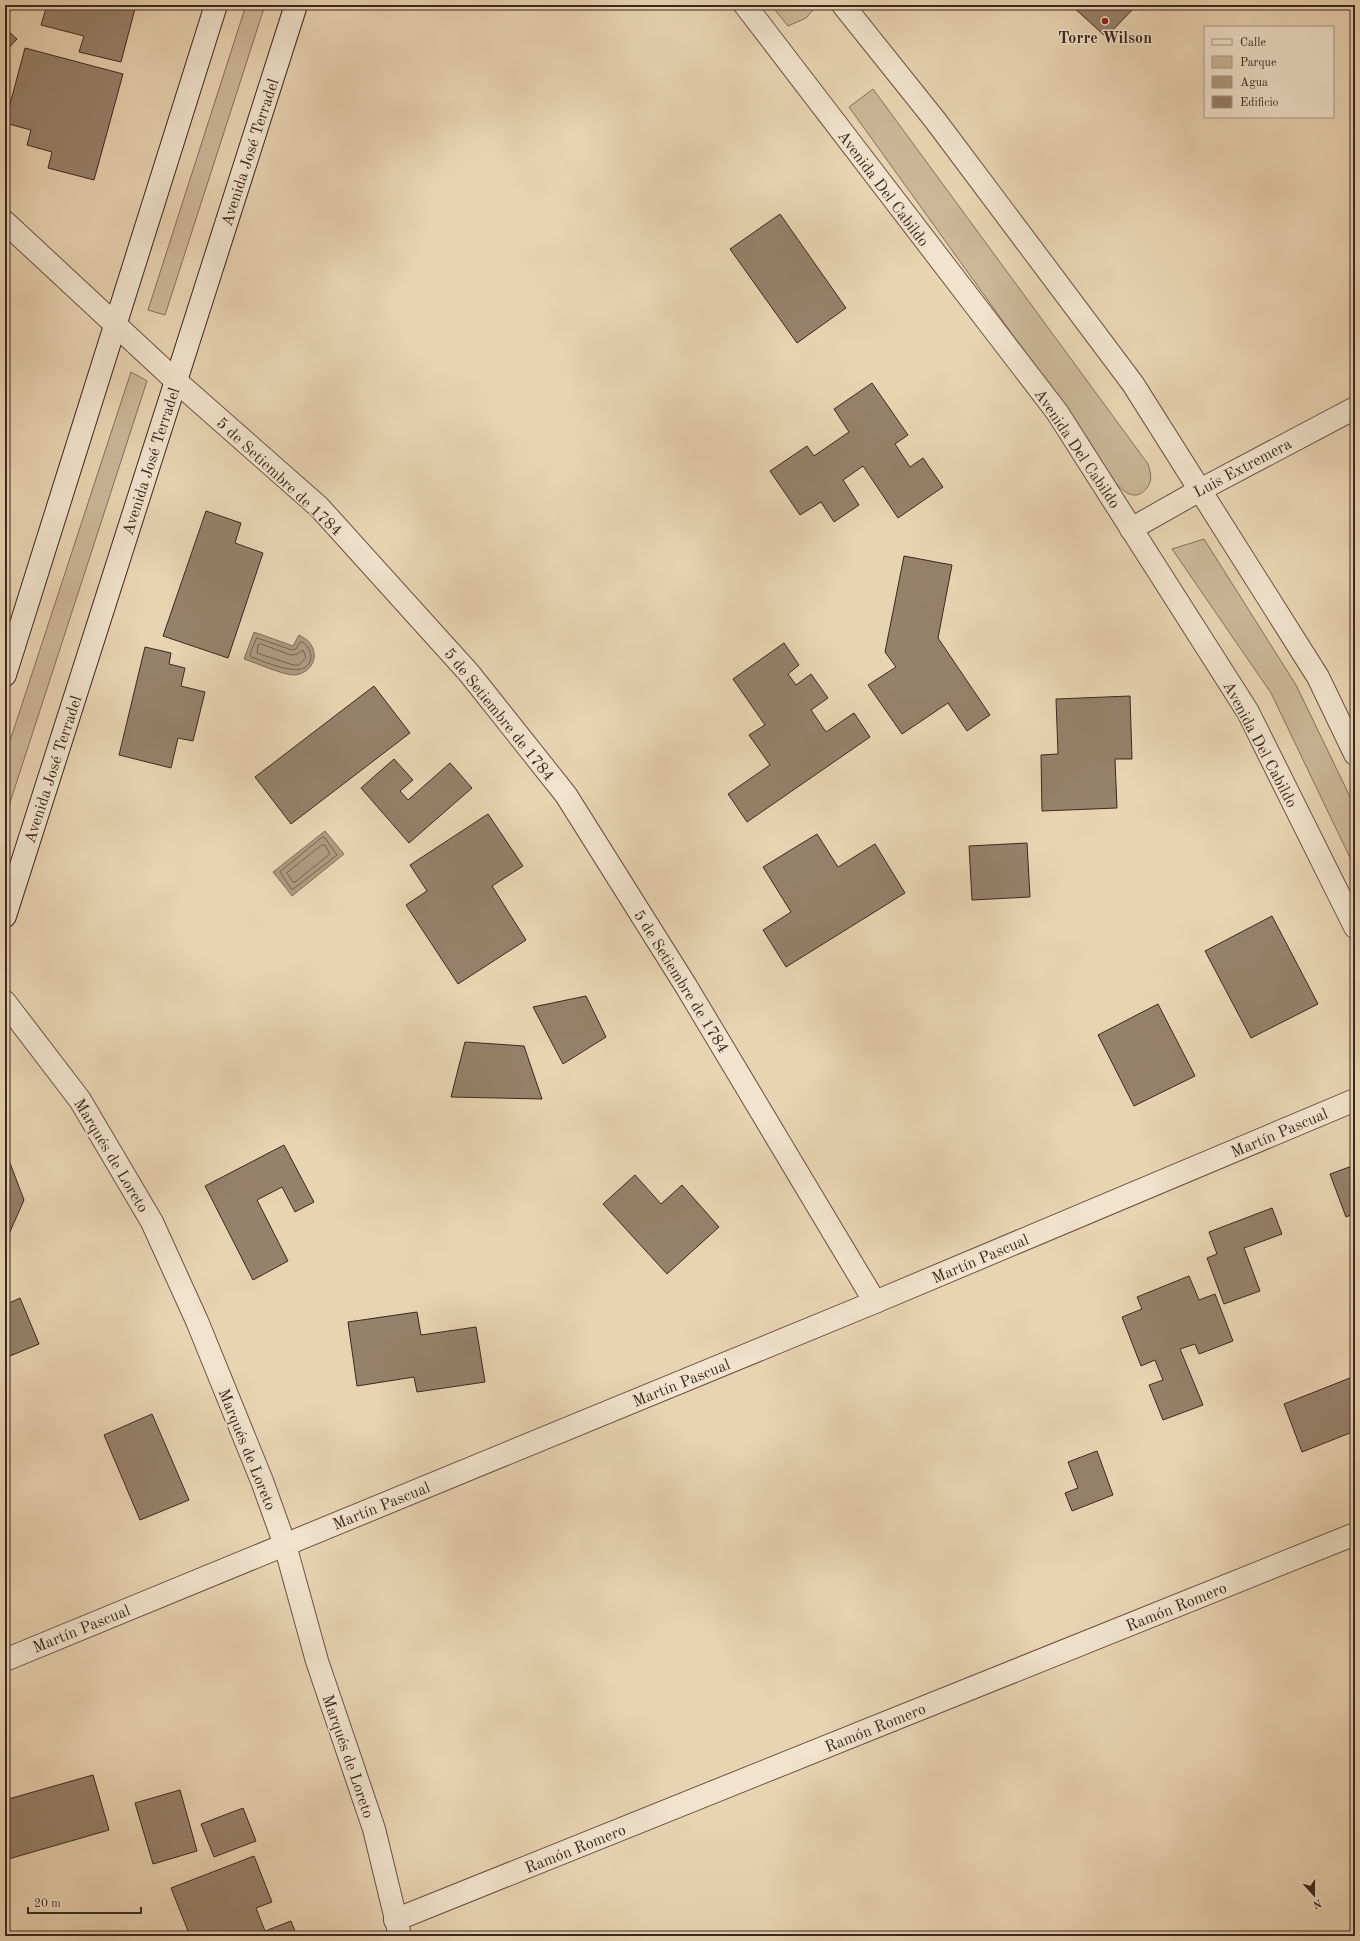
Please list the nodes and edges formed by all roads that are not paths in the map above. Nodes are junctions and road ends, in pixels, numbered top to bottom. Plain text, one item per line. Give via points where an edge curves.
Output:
1 (216, 5) edge
2 (296, 5) edge
3 (745, 5) edge
4 (843, 5) edge
5 (5, 222) edge
6 (114, 324) junction
7 (176, 381) junction
8 (1355, 408) edge
9 (1200, 490) junction
10 (1131, 529) junction
11 (5, 675) edge
12 (1355, 754) edge
13 (5, 916) edge
14 (1355, 927) edge
15 (5, 1002) edge
16 (1355, 1100) edge
17 (874, 1302) junction
18 (1355, 1534) edge
19 (285, 1544) junction
20 (5, 1660) edge
21 (398, 1928) edge

1 - 6 street
2 - 7 street, Avenida José Terradel
3 - 10 street, Avenida Del Cabildo via 1057,412
4 - 9 street via 935,120 1133,384
5 - 6 street, 5 de Setiembre de 1784
6 - 7 street, 5 de Setiembre de 1784
6 - 11 street
7 - 13 street, Avenida José Terradel
7 - 17 street, 5 de Setiembre de 1784 via 319,507 469,673 566,795 690,992
8 - 9 street, Luis Extremera
9 - 10 street, Luis Extremera
9 - 12 street via 1318,677
10 - 14 street, Avenida Del Cabildo via 1248,712
15 - 19 street, Marqués de Loreto via 80,1100 152,1222 200,1328
16 - 17 street, Martín Pascual
17 - 19 street, Martín Pascual
18 - 21 street, Ramón Romero
19 - 20 street, Martín Pascual
19 - 21 street, Marqués de Loreto via 317,1661 374,1829

